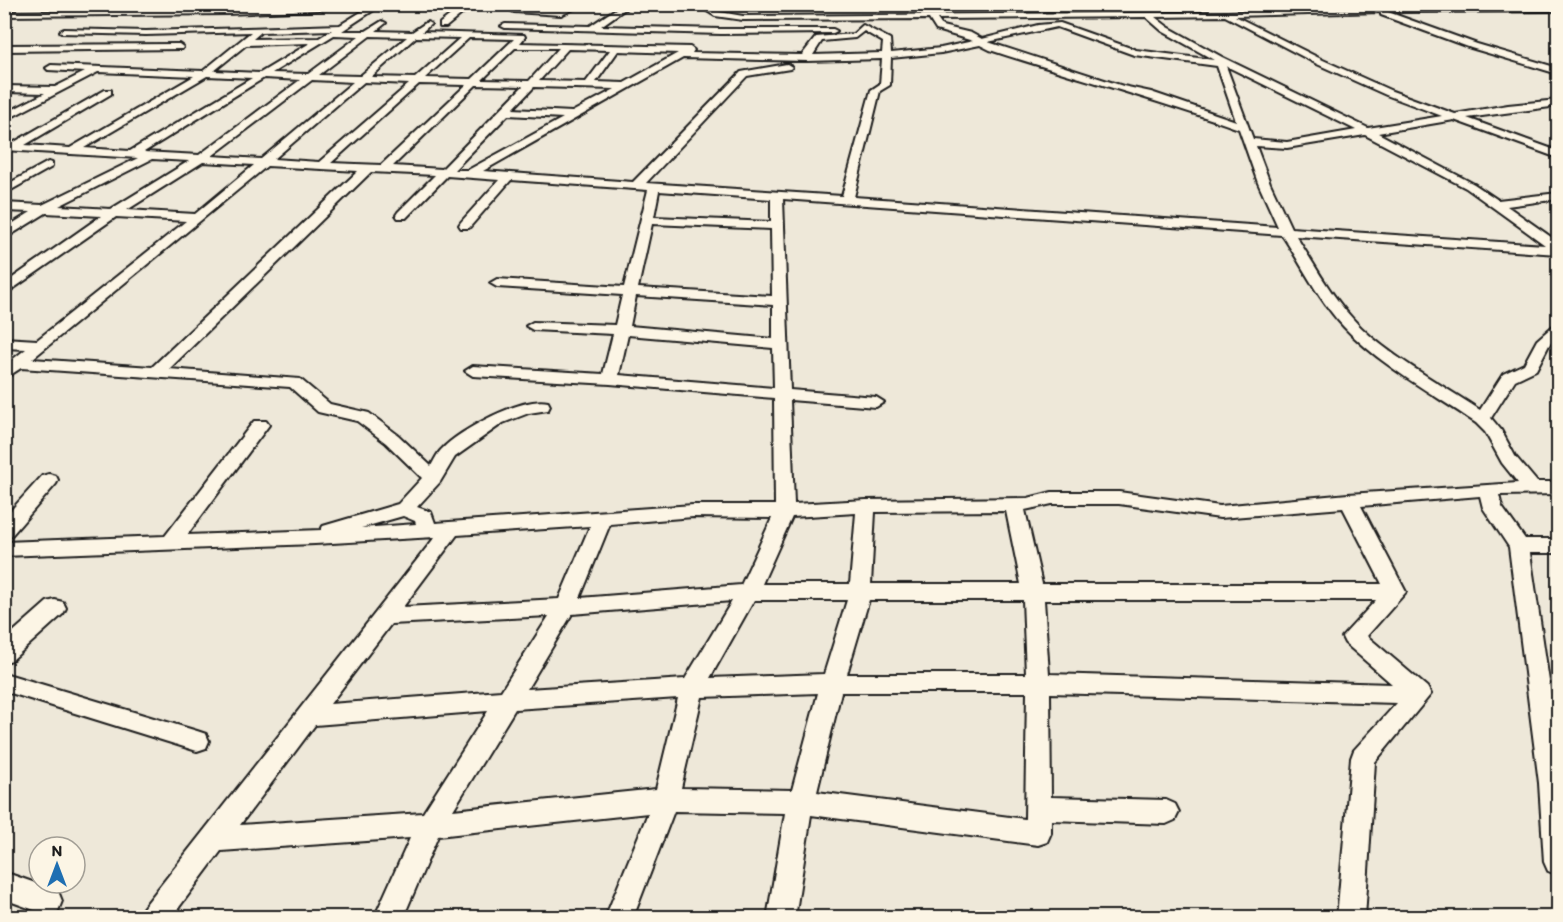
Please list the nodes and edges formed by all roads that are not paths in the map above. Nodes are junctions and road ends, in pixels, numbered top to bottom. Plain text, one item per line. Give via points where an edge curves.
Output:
1 (19, 4) edge
2 (112, 4) edge
3 (184, 4) edge
4 (274, 4) edge
5 (361, 4) edge
6 (380, 4) edge
7 (471, 4) edge
8 (521, 4) edge
9 (582, 4) edge
10 (629, 4) edge
11 (699, 4) edge
12 (845, 4) edge
13 (903, 4) edge
14 (960, 4) edge
15 (1201, 4) edge
16 (1421, 4) edge
17 (1437, 8) junction
18 (1371, 9) junction
19 (1558, 9) edge
20 (287, 10) junction
21 (514, 10) junction
22 (266, 11) junction
23 (4, 12) edge
24 (97, 14) junction
25 (165, 14) junction
26 (179, 14) junction
27 (1213, 14) junction
28 (1227, 14) junction
29 (1113, 15) junction
30 (968, 16) junction
31 (908, 17) junction
32 (1151, 17) junction
33 (743, 18) junction
34 (933, 19) junction
35 (409, 24) dead end
36 (428, 24) junction
37 (347, 25) junction
38 (443, 25) junction
39 (463, 25) dead end
40 (1060, 25) junction
41 (858, 26) junction
42 (970, 26) dead end
43 (1090, 26) dead end
44 (1131, 26) dead end
45 (992, 27) dead end
46 (272, 28) junction
47 (1033, 28) junction
48 (260, 29) junction
49 (581, 29) junction
50 (591, 29) junction
51 (722, 31) junction
52 (106, 32) junction
53 (130, 32) junction
54 (146, 33) junction
55 (334, 33) junction
56 (367, 33) junction
57 (417, 34) junction
58 (467, 36) junction
59 (47, 39) dead end
60 (323, 39) junction
61 (115, 40) junction
62 (245, 42) junction
63 (980, 42) junction
64 (513, 45) junction
65 (566, 46) junction
66 (179, 47) dead end
67 (4, 48) edge
68 (30, 48) junction
69 (128, 48) junction
70 (616, 48) junction
71 (97, 49) junction
72 (685, 53) junction
73 (888, 56) junction
74 (13, 57) dead end
75 (807, 58) junction
76 (829, 58) junction
77 (1219, 61) junction
78 (51, 68) dead end
79 (98, 69) junction
80 (1558, 71) edge
81 (206, 73) junction
82 (263, 75) junction
83 (309, 77) junction
84 (362, 79) junction
85 (417, 81) junction
86 (475, 83) junction
87 (531, 84) junction
88 (589, 85) junction
89 (625, 86) junction
90 (4, 89) edge
91 (56, 90) junction
92 (108, 92) dead end
93 (1558, 103) edge
94 (505, 112) junction
95 (572, 115) junction
96 (1458, 117) junction
97 (4, 118) edge
98 (1244, 127) junction
99 (1364, 131) junction
100 (1249, 142) junction
101 (9, 147) edge
102 (72, 151) junction
103 (132, 155) junction
104 (1558, 155) edge
105 (148, 157) junction
106 (199, 160) junction
107 (265, 162) junction
108 (48, 165) dead end
109 (322, 165) junction
110 (368, 168) junction
111 (384, 169) junction
112 (442, 173) junction
113 (470, 174) junction
114 (508, 177) junction
115 (636, 186) junction
116 (654, 188) junction
117 (4, 191) edge
118 (777, 196) junction
119 (1558, 196) edge
120 (847, 202) junction
121 (1496, 204) junction
122 (4, 207) edge
123 (44, 209) junction
124 (114, 213) junction
125 (402, 215) dead end
126 (198, 218) junction
127 (646, 220) junction
128 (465, 225) dead end
129 (778, 226) junction
130 (1286, 230) junction
131 (4, 235) edge
132 (1558, 249) edge
133 (497, 283) dead end
134 (4, 291) edge
135 (630, 292) junction
136 (779, 301) junction
137 (533, 326) dead end
138 (1558, 328) edge
139 (621, 330) junction
140 (4, 343) edge
141 (780, 344) junction
142 (41, 345) junction
143 (18, 363) junction
144 (473, 371) dead end
145 (155, 373) junction
146 (4, 374) edge
147 (610, 379) junction
148 (782, 394) junction
149 (876, 402) dead end
150 (542, 406) dead end
151 (1482, 419) junction
152 (260, 425) dead end
153 (433, 478) junction
154 (50, 480) dead end
155 (1558, 488) edge
156 (1488, 489) junction
157 (1533, 489) junction
158 (1348, 500) junction
159 (1014, 504) junction
160 (866, 506) junction
161 (404, 509) junction
162 (784, 510) junction
163 (603, 519) junction
164 (452, 528) junction
165 (427, 529) junction
166 (4, 531) edge
167 (315, 537) junction
168 (172, 541) junction
169 (1519, 546) junction
170 (1558, 546) edge
171 (4, 549) edge
172 (748, 592) junction
173 (1033, 592) junction
174 (1396, 592) junction
175 (860, 593) junction
176 (566, 607) junction
177 (55, 608) dead end
178 (384, 616) junction
179 (4, 654) edge
180 (4, 682) edge
181 (832, 683) junction
182 (1038, 683) junction
183 (692, 688) junction
184 (1419, 694) junction
185 (508, 700) junction
186 (308, 716) junction
187 (197, 741) dead end
188 (666, 799) junction
189 (802, 802) junction
190 (1038, 808) junction
191 (1166, 812) dead end
192 (430, 825) junction
193 (213, 839) junction
194 (1558, 862) edge
195 (4, 885) edge
196 (48, 901) dead end
197 (153, 918) edge
198 (388, 918) edge
199 (619, 918) edge
200 (781, 918) edge
201 (1351, 918) edge

1 - 23 street
2 - 24 street
3 - 25 street
4 - 22 street
5 - 20 street
6 - 37 street
7 - 38 street
8 - 21 street
9 - 21 street via 561,13
10 - 50 street
11 - 33 street via 718,14
12 - 41 street
13 - 31 street
14 - 30 street
15 - 27 street
16 - 17 street
17 - 18 street
17 - 19 street
18 - 28 street
18 - 80 street
20 - 22 street
20 - 46 street
21 - 49 street via 492,26
22 - 26 street
23 - 24 street
24 - 25 street
24 - 52 street via 60,33
25 - 26 street
26 - 54 street
27 - 28 street
27 - 32 street
28 - 96 street via 1389,93
29 - 30 street
29 - 32 street
29 - 40 street
30 - 34 street
31 - 34 street
31 - 41 street via 884,17
32 - 44 street
32 - 77 street
33 - 41 street via 803,14
33 - 51 street
34 - 41 street
34 - 42 street
34 - 63 street via 939,28 968,34
35 - 36 street
36 - 38 street
36 - 57 street
37 - 46 street
37 - 55 street
37 - 56 street via 386,23
38 - 39 street
40 - 43 street
40 - 47 street
40 - 77 street via 1134,52
41 - 51 street via 830,31
41 - 73 street via 887,41
41 - 75 street via 848,38 819,39
45 - 47 street
46 - 48 street
47 - 63 street
48 - 54 street
48 - 62 street
49 - 50 street
49 - 65 street
50 - 51 street
51 - 72 street
52 - 53 street
52 - 61 street
53 - 54 street
53 - 61 street
55 - 56 street
55 - 60 street
56 - 57 street
56 - 83 street
57 - 58 street
57 - 84 street
58 - 64 street via 520,37
58 - 85 street
59 - 68 street
60 - 62 street
60 - 82 street
61 - 71 street
62 - 81 street
63 - 73 street
63 - 98 street
64 - 65 street
64 - 86 street
65 - 70 street
65 - 87 street
66 - 69 street
67 - 68 street
68 - 71 street
68 - 74 street
69 - 71 street
69 - 79 street
70 - 72 street
70 - 88 street
72 - 75 street
72 - 89 street
73 - 76 street
73 - 120 street via 885,85 876,90
75 - 76 street
76 - 115 street via 744,74
77 - 98 street
77 - 99 street
78 - 79 street
79 - 81 street
79 - 91 street
81 - 82 street
81 - 102 street
82 - 83 street
82 - 103 street
83 - 84 street
83 - 106 street
84 - 85 street
84 - 107 street
85 - 86 street
85 - 109 street
86 - 87 street
86 - 111 street
87 - 88 street
87 - 94 street
88 - 89 street
89 - 95 street
90 - 91 street
91 - 97 street
92 - 101 street
93 - 96 street
94 - 95 street
94 - 112 street
95 - 113 street
96 - 99 street
96 - 104 street
98 - 100 street
99 - 100 street via 1287,145
99 - 121 street via 1470,186
100 - 130 street
101 - 102 street
102 - 103 street
103 - 105 street
105 - 106 street
105 - 123 street
106 - 107 street
106 - 124 street
107 - 109 street
107 - 126 street
108 - 117 street
109 - 110 street
110 - 111 street
110 - 145 street
111 - 112 street
112 - 113 street
112 - 125 street
113 - 114 street
114 - 115 street
114 - 128 street
115 - 116 street
116 - 118 street
116 - 127 street
118 - 120 street
118 - 129 street
119 - 121 street
120 - 130 street
121 - 132 street
122 - 123 street
123 - 124 street
123 - 131 street
124 - 126 street
124 - 134 street
126 - 142 street
127 - 129 street
127 - 135 street
129 - 136 street
130 - 132 street
130 - 151 street via 1348,323 1372,345
133 - 135 street
135 - 136 street
135 - 139 street
136 - 141 street
137 - 139 street
138 - 151 street via 1542,343 1530,367 1509,377
139 - 141 street
139 - 147 street
140 - 142 street
141 - 148 street
142 - 143 street
143 - 145 street
143 - 146 street
144 - 147 street
145 - 153 street via 294,382 324,408 363,417
147 - 148 street
148 - 149 street
148 - 162 street
150 - 153 street via 497,418 448,453
151 - 157 street
152 - 168 street
153 - 161 street
154 - 166 street
155 - 157 street
156 - 157 street
156 - 158 street
156 - 169 street via 1493,508
158 - 159 street via 1220,512 1119,498 1052,498
158 - 174 street
159 - 160 street
159 - 173 street
160 - 162 street
160 - 175 street
161 - 165 street via 424,517
161 - 167 street via 344,524
162 - 163 street via 693,511
162 - 172 street
163 - 164 street
163 - 176 street
164 - 165 street
164 - 178 street
165 - 167 street
167 - 168 street
168 - 171 street
169 - 170 street
169 - 194 street via 1552,783
172 - 175 street
172 - 176 street
172 - 183 street
173 - 174 street
173 - 175 street
173 - 182 street
174 - 184 street via 1353,638
175 - 181 street
176 - 178 street
176 - 185 street
177 - 179 street
178 - 186 street
180 - 187 street
181 - 182 street
181 - 183 street
181 - 189 street
182 - 184 street
182 - 190 street
183 - 185 street
183 - 188 street
184 - 201 street via 1363,758
185 - 186 street
185 - 192 street
186 - 193 street
188 - 189 street
188 - 192 street
188 - 199 street
189 - 190 street via 1038,833
189 - 200 street
190 - 191 street
192 - 193 street
192 - 198 street
193 - 197 street
195 - 196 street

